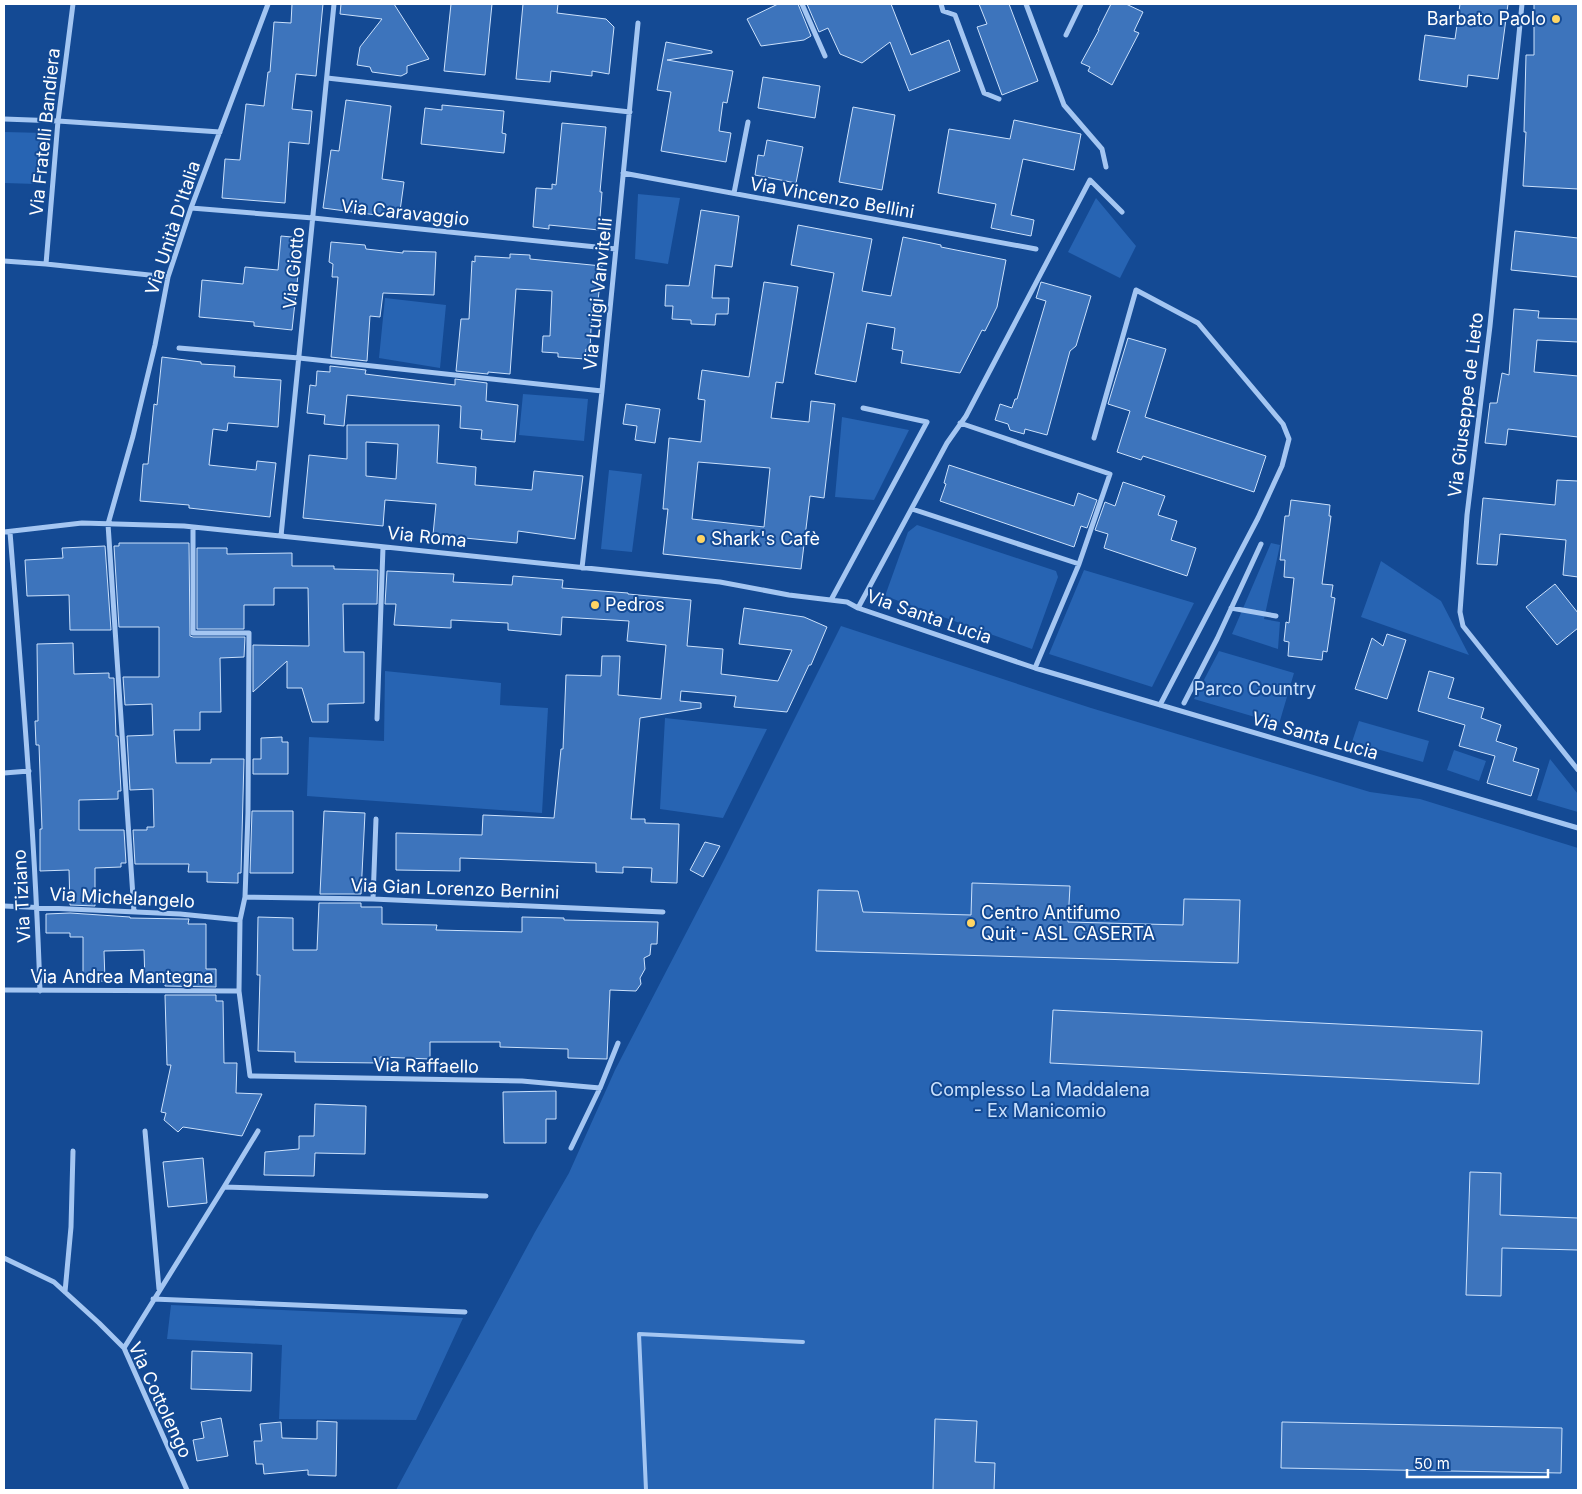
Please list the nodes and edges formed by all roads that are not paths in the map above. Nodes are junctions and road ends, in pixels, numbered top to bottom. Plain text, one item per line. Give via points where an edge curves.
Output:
1 (73, 4) edge
2 (268, 4) edge
3 (334, 4) edge
4 (802, 4) edge
5 (941, 4) edge
6 (1026, 4) edge
7 (1081, 4) edge
8 (1522, 4) edge
9 (638, 23) dead end
10 (1066, 35) dead end
11 (824, 56) dead end
12 (327, 78) junction
13 (999, 99) dead end
14 (630, 112) junction
15 (4, 119) edge
16 (58, 121) junction
17 (748, 122) dead end
18 (220, 132) junction
19 (1106, 167) dead end
20 (623, 173) junction
21 (734, 193) junction
22 (190, 208) junction
23 (1122, 212) dead end
24 (313, 218) junction
25 (616, 249) junction
26 (1036, 249) dead end
27 (4, 261) edge
28 (46, 264) junction
29 (168, 277) junction
30 (179, 348) dead end
31 (299, 358) junction
32 (602, 391) junction
33 (863, 408) dead end
34 (960, 423) junction
35 (1094, 438) dead end
36 (912, 509) junction
37 (108, 524) junction
38 (193, 526) junction
39 (4, 532) edge
40 (10, 532) junction
41 (281, 536) junction
42 (1261, 544) dead end
43 (383, 547) junction
44 (1079, 564) junction
45 (582, 568) junction
46 (831, 600) junction
47 (847, 602) joint
48 (858, 608) junction
49 (1231, 608) junction
50 (1276, 616) dead end
51 (1035, 668) junction
52 (1184, 703) dead end
53 (1160, 705) junction
54 (377, 719) dead end
55 (1578, 770) edge
56 (29, 772) junction
57 (4, 773) edge
58 (376, 818) dead end
59 (1578, 828) edge
60 (245, 897) junction
61 (373, 898) junction
62 (4, 906) edge
63 (37, 908) junction
64 (134, 912) junction
65 (663, 912) dead end
66 (240, 920) junction
67 (4, 990) edge
68 (40, 991) junction
69 (239, 991) junction
70 (618, 1043) dead end
71 (600, 1088) junction
72 (145, 1131) dead end
73 (258, 1131) dead end
74 (571, 1148) dead end
75 (73, 1151) dead end
76 (224, 1187) junction
77 (486, 1196) dead end
78 (4, 1258) edge
79 (159, 1290) junction
80 (66, 1292) junction
81 (153, 1299) junction
82 (465, 1312) dead end
83 (803, 1342) dead end
84 (124, 1348) junction
85 (187, 1490) edge
86 (646, 1490) edge

1 - 16 street, Via Fratelli Bandiera
2 - 18 street, Via Unità D'Italia
3 - 12 street, Via Giotto
4 - 11 street
5 - 13 street via 943,10 955,15 984,93
6 - 19 street via 1064,105 1102,150
7 - 10 street
8 - 55 street, Via Giuseppe de Lieto via 1490,326 1467,515 1460,612 1463,626
9 - 14 street, Via Luigi Vanvitelli
12 - 14 street
12 - 24 street, Via Giotto
14 - 20 street, Via Luigi Vanvitelli
15 - 16 street
16 - 18 street
16 - 28 street, Via Fratelli Bandiera
17 - 21 street
18 - 22 street, Via Unità D'Italia
20 - 21 street, Via Vincenzo Bellini
20 - 25 street, Via Luigi Vanvitelli
21 - 26 street, Via Vincenzo Bellini
22 - 24 street, Via Caravaggio
22 - 29 street, Via Unità D'Italia
23 - 34 street via 1090,180
24 - 25 street, Via Caravaggio
24 - 31 street, Via Giotto
25 - 32 street, Via Luigi Vanvitelli
27 - 28 street
28 - 29 street
29 - 37 street, Via Unità D'Italia via 155,345
30 - 31 street
31 - 32 street
31 - 41 street, Via Giotto
32 - 45 street, Via Luigi Vanvitelli
33 - 46 street via 927,422
34 - 36 street
34 - 44 street via 1110,474
35 - 53 street via 1136,290 1198,323 1283,424 1289,439 1282,466 1258,518
36 - 44 street
36 - 48 street
37 - 38 street, Via Roma
37 - 40 street, Via Roma via 82,523
37 - 64 street, Via Unità D'Italia
38 - 41 street, Via Roma
38 - 60 street via 193,632 249,633
39 - 40 street, Via Roma
40 - 56 street, Via Tiziano
41 - 43 street, Via Roma
42 - 49 street
43 - 45 street, Via Roma
43 - 54 street
44 - 51 street
45 - 46 street, Via Roma via 720,582
46 - 47 street, Via Roma
47 - 48 street, Via Santa Lucia
48 - 51 street, Via Santa Lucia
49 - 50 street
49 - 52 street
51 - 53 street, Via Santa Lucia
53 - 59 street, Via Santa Lucia
56 - 57 street
56 - 63 street, Via Tiziano
58 - 61 street
60 - 61 street, Via Gian Lorenzo Bernini
60 - 66 street
61 - 65 street, Via Gian Lorenzo Bernini
62 - 63 street, Via Michelangelo
63 - 64 street, Via Michelangelo
63 - 68 street, Via Tiziano
64 - 66 street, Via Michelangelo
66 - 69 street
67 - 68 street, Via Andrea Mantegna
68 - 69 street, Via Andrea Mantegna
69 - 71 street, Via Raffaello via 250,1076 522,1081
70 - 71 street
71 - 74 street
72 - 79 street
73 - 76 street
75 - 80 street
76 - 77 street
76 - 79 street
78 - 80 street, Via Cottolengo via 54,1282
79 - 81 street
80 - 84 street, Via Cottolengo
81 - 82 street
81 - 84 street
83 - 86 lane via 639,1334
84 - 85 street, Via Cottolengo

